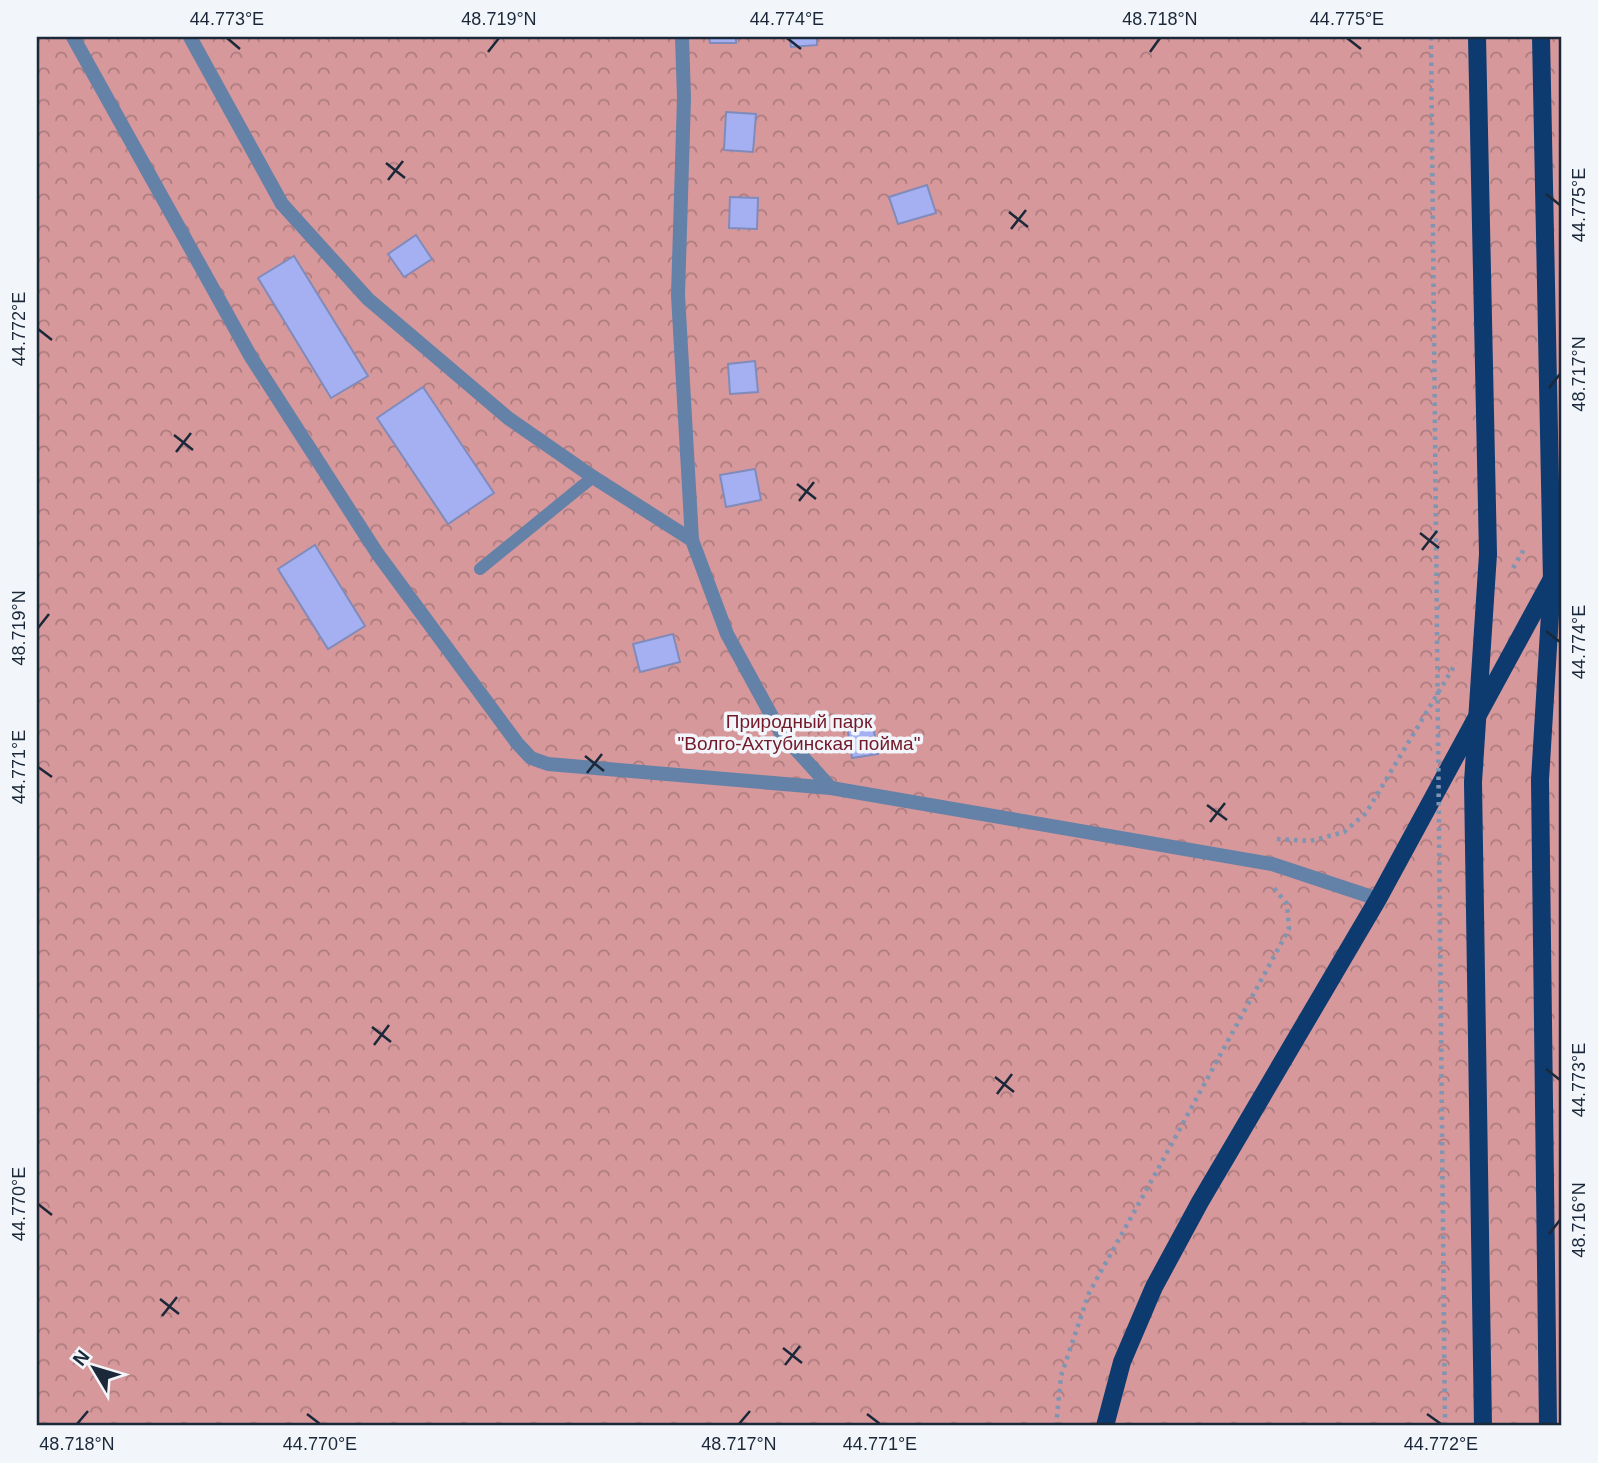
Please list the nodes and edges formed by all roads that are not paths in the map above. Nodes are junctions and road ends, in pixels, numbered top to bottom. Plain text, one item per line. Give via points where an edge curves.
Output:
1 (73, 37) edge
2 (190, 37) edge
3 (682, 37) edge
4 (1477, 37) edge
5 (1541, 37) edge
6 (593, 477) junction
7 (692, 540) junction
8 (1561, 562) edge
9 (480, 569) dead end
10 (1561, 590) edge
11 (1527, 624) junction
12 (831, 788) junction
13 (1378, 899) junction
14 (1105, 1426) edge
15 (1483, 1426) edge
16 (1548, 1426) edge

1 - 12 street via 251,357 377,553 531,758 548,764
2 - 6 street via 282,204 368,299 508,418
3 - 7 street via 678,295
4 - 15 main road, bridge via 1488,554 1473,782
5 - 16 main road, bridge via 1552,581 1540,780
6 - 7 street
6 - 9 lane
7 - 12 street via 727,634 780,733
8 - 11 main road
10 - 11 lane
11 - 13 main road
12 - 13 street via 1272,864
13 - 14 main road via 1154,1287 1122,1362

